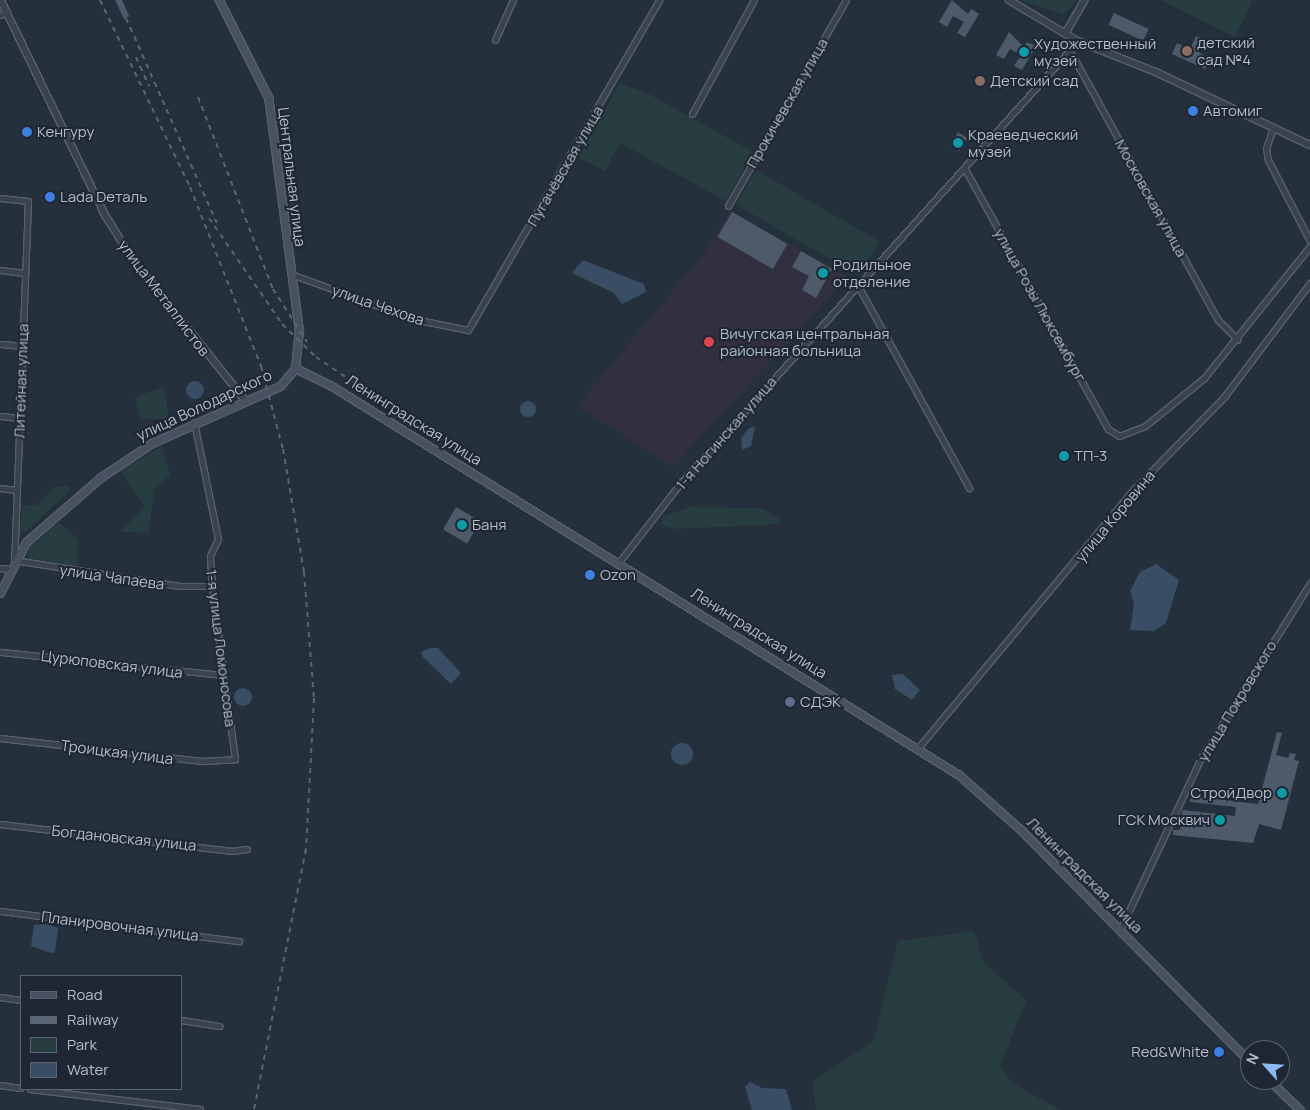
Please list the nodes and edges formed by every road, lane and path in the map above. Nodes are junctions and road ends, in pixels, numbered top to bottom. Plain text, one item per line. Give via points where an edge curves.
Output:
1 (2, 0) edge
2 (219, 0) edge
3 (513, 0) edge
4 (659, 0) edge
5 (754, 0) edge
6 (846, 0) edge
7 (1009, 0) edge
8 (1085, 0) edge
9 (7, 12) junction
10 (0, 15) edge
11 (1065, 34) junction
12 (495, 40) dead end
13 (1078, 41) junction
14 (1070, 51) junction
15 (692, 114) dead end
16 (1273, 128) junction
17 (1310, 145) edge
18 (965, 169) junction
19 (0, 198) edge
20 (728, 206) dead end
21 (1310, 241) edge
22 (1310, 246) edge
23 (0, 270) edge
24 (25, 273) junction
25 (290, 274) junction
26 (1310, 283) edge
27 (857, 284) junction
28 (468, 330) joint
29 (1238, 340) junction
30 (0, 344) edge
31 (21, 346) junction
32 (295, 368) junction
33 (245, 400) junction
34 (0, 416) edge
35 (20, 418) junction
36 (194, 422) junction
37 (0, 488) edge
38 (969, 488) dead end
39 (16, 490) junction
40 (14, 560) junction
41 (619, 562) junction
42 (0, 568) edge
43 (10, 569) junction
44 (1310, 584) edge
45 (212, 586) junction
46 (0, 592) edge
47 (0, 652) edge
48 (224, 675) junction
49 (0, 738) edge
50 (918, 748) junction
51 (235, 759) joint
52 (0, 824) edge
53 (247, 849) dead end
54 (0, 912) edge
55 (1120, 930) junction
56 (239, 941) dead end
57 (0, 997) edge
58 (20, 1000) edge
59 (182, 1020) edge
60 (220, 1026) dead end
61 (1240, 1052) edge
62 (0, 1085) edge
63 (20, 1088) edge
64 (38, 1090) edge
65 (1279, 1090) edge
66 (200, 1109) edge
67 (1300, 1110) edge

1 - 9 street, улица Металлистов
2 - 25 main road, Центральная улица via 268,97
3 - 12 street
4 - 28 street, Пугачёвская улица
5 - 15 street
6 - 20 street, Прокичевская улица
7 - 11 street
8 - 11 street
9 - 10 street
9 - 33 street, улица Металлистов via 79,166 124,245
11 - 13 street
13 - 14 street, 1-я Ногинская улица
13 - 16 street via 1156,72
14 - 18 street, 1-я Ногинская улица
14 - 29 street, Московская улица via 1218,320
16 - 17 street
16 - 21 street via 1266,148 1268,160
18 - 27 street, 1-я Ногинская улица
18 - 29 street, улица Розы Люксембург via 1108,429 1119,436 1130,435 1170,408
19 - 24 street, Литейная улица via 28,201
22 - 29 street
23 - 24 street
24 - 31 street, Литейная улица
25 - 28 street, улица Чехова via 414,319
25 - 32 main road, Центральная улица via 299,331
26 - 50 street, улица Коровина via 1224,397 1134,489
27 - 38 street
27 - 41 street, 1-я Ногинская улица via 682,481
30 - 31 street
31 - 35 street, Литейная улица
32 - 33 main road, улица Володарского via 280,386
32 - 41 main road, Ленинградская улица via 330,385
33 - 36 main road, улица Володарского
34 - 35 street
35 - 39 street, Литейная улица
36 - 40 main road, улица Володарского via 100,477 26,542
36 - 45 street, 1-я улица Ломоносова via 218,539 210,556
37 - 39 street
39 - 40 street, Литейная улица
40 - 43 main road, улица Володарского
40 - 45 street, улица Чапаева via 180,586
41 - 50 main road, Ленинградская улица
42 - 43 street
43 - 46 main road, улица Володарского
44 - 55 street, улица Покровского via 1202,756
45 - 48 street, 1-я улица Ломоносова
47 - 48 street, Цурюповская улица
48 - 51 street, 1-я улица Ломоносова
49 - 51 street, Троицкая улица via 202,761
50 - 55 main road, Ленинградская улица via 987,797
52 - 53 street, Богдановская улица via 232,851
54 - 56 street, Планировочная улица
55 - 61 main road, Ленинградская улица
57 - 58 street
59 - 60 street
62 - 63 street
64 - 66 street
65 - 67 main road

